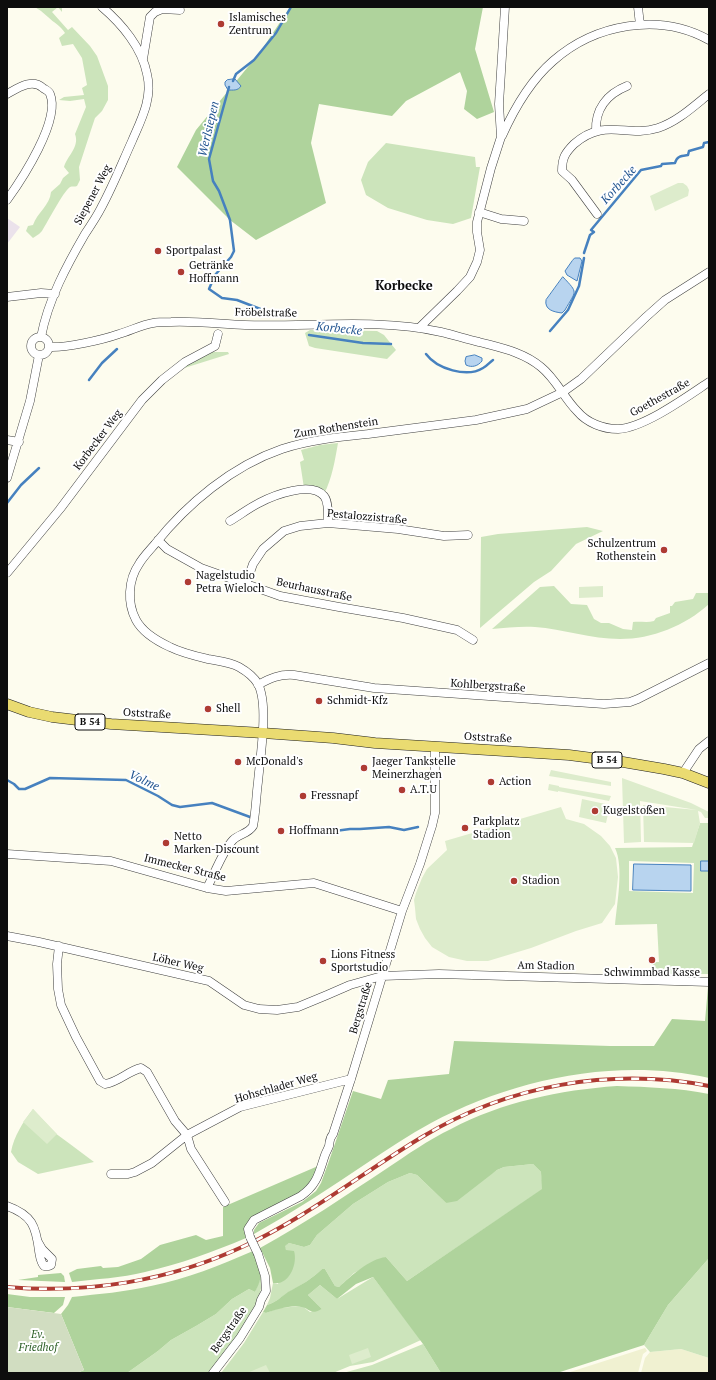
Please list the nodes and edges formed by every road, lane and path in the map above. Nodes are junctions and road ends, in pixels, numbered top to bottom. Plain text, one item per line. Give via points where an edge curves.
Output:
1 (102, 7) edge
2 (505, 7) edge
3 (638, 7) edge
4 (180, 10) dead end
5 (640, 25) junction
6 (709, 40) edge
7 (143, 60) junction
8 (627, 86) dead end
9 (7, 94) edge
10 (709, 94) edge
11 (596, 131) junction
12 (501, 137) junction
13 (7, 200) edge
14 (479, 212) junction
15 (597, 214) dead end
16 (524, 221) dead end
17 (709, 272) edge
18 (55, 294) junction
19 (8, 298) edge
20 (419, 328) junction
21 (218, 334) dead end
22 (41, 337) junction
23 (49, 347) junction
24 (39, 354) junction
25 (709, 382) edge
26 (563, 392) junction
27 (7, 440) edge
28 (19, 442) junction
29 (7, 478) edge
30 (230, 521) dead end
31 (328, 523) junction
32 (468, 535) dead end
33 (158, 540) junction
34 (7, 573) edge
35 (246, 584) junction
36 (473, 640) dead end
37 (709, 663) edge
38 (258, 684) junction
39 (7, 704) edge
40 (263, 733) junction
41 (709, 740) edge
42 (435, 748) junction
43 (683, 773) junction
44 (709, 783) edge
45 (7, 854) edge
46 (207, 888) junction
47 (402, 911) junction
48 (7, 936) edge
49 (59, 946) junction
50 (382, 976) junction
51 (709, 982) edge
52 (351, 1079) junction
53 (187, 1135) junction
54 (111, 1174) dead end
55 (225, 1202) dead end
56 (7, 1206) edge
57 (38, 1242) dead end
58 (213, 1373) edge

1 - 7 street, Siepener Weg via 127,34
2 - 12 street via 499,104
3 - 5 street
4 - 7 street, Siepener Weg via 162,9 150,17
5 - 6 street via 674,27
5 - 12 street via 616,28 589,37 570,48 539,77 522,99
7 - 18 street, Siepener Weg via 148,75 148,90 141,122 102,207 69,262
8 - 11 street via 616,90 604,104 597,117
9 - 13 street via 30,84 40,84 50,93 51,110 45,133 28,168
10 - 11 street via 689,110 658,128 638,131
11 - 15 street via 570,148 562,159 562,171 572,180
12 - 14 street
14 - 16 street via 501,219
14 - 20 street via 477,232 480,250 470,277
17 - 26 street, Zum Rothenstein via 665,300 581,379
18 - 19 street via 41,293
18 - 22 street, Siepener Weg
20 - 23 street, Fröbelstraße via 386,324 152,323 118,335
20 - 26 street, Fröbelstraße via 516,352 542,367
21 - 34 street, Korbecker Weg via 215,346 185,362 142,400 60,509
22 - 23 street via 47,340
22 - 24 street, Siepener Weg via 34,339 31,346 32,350
23 - 24 street via 46,353
24 - 28 street, Siepener Weg
25 - 26 street, Goethestraße via 635,426 619,429 607,428 585,419
26 - 33 street, Zum Rothenstein via 527,409 501,416 321,439 281,449 249,463 220,482 193,504
27 - 28 street
28 - 29 street, Siepener Weg
30 - 31 street via 273,497 307,489 316,490 325,497
31 - 32 street, Pestalozzistraße via 444,536
31 - 35 street, Pestalozzistraße via 300,526 284,531 263,549 253,564
33 - 35 street, Beurhausstraße via 167,549 201,568
33 - 38 street, Zum Rothenstein via 138,565 131,582 132,612 137,622 159,641 176,650 238,666
35 - 36 street, Beurhausstraße via 280,596 457,630
37 - 38 street, Kohlbergstraße via 638,699 604,704 374,688 289,674
38 - 40 street via 262,701
39 - 40 main road, Oststraße / B 54 via 52,717 104,724
40 - 42 main road, Oststraße / B 54
40 - 46 street via 253,826 233,840
41 - 43 street via 699,749
42 - 43 main road, Oststraße / B 54 via 569,755
42 - 47 street, Bergstraße via 435,813 420,864
43 - 44 main road, Oststraße / B 54
45 - 46 street, Immecker Straße via 111,860
46 - 47 street, Immecker Straße via 226,891 314,883
47 - 50 street, Bergstraße
48 - 49 street, Löher Weg
49 - 50 street, Löher Weg via 209,981 244,1005 259,1009 277,1010 298,1006 350,985
49 - 53 street via 57,964 61,1005 100,1081 105,1084 113,1083 141,1068 147,1072 175,1121
50 - 51 street, Am Stadion via 439,974
50 - 52 street, Bergstraße
52 - 53 street, Hohschlader Weg via 240,1107
52 - 58 street, Bergstraße, bridge via 314,1184 301,1196 254,1220 248,1229 265,1276 266,1291 240,1338
53 - 54 street, Hohschlader Weg via 152,1163 135,1172
53 - 55 street via 191,1149
56 - 57 street via 30,1220 35,1227

